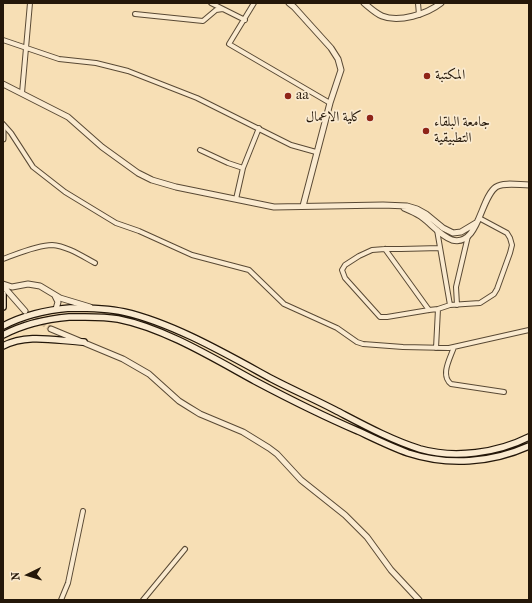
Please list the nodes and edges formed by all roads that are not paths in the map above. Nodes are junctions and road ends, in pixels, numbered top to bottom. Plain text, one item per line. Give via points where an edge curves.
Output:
1 (30, 3) edge
2 (211, 3) edge
3 (254, 3) edge
4 (289, 3) edge
5 (364, 3) edge
6 (418, 3) edge
7 (441, 3) edge
8 (223, 9) junction
9 (135, 14) dead end
10 (419, 15) junction
11 (245, 20) junction
12 (3, 40) edge
13 (27, 47) junction
14 (3, 84) edge
15 (22, 93) junction
16 (330, 102) junction
17 (3, 124) edge
18 (259, 128) junction
19 (3, 130) edge
20 (3, 139) edge
21 (200, 150) dead end
22 (316, 152) junction
23 (243, 168) junction
24 (529, 185) edge
25 (236, 199) junction
26 (303, 206) junction
27 (402, 206) junction
28 (477, 220) junction
29 (437, 230) junction
30 (468, 236) junction
31 (385, 248) junction
32 (440, 248) junction
33 (3, 259) edge
34 (95, 263) dead end
35 (3, 285) edge
36 (16, 287) junction
37 (7, 295) edge
38 (55, 296) junction
39 (450, 305) junction
40 (457, 305) junction
41 (3, 307) edge
42 (90, 307) junction
43 (56, 309) junction
44 (438, 309) junction
45 (429, 310) junction
46 (25, 311) tunnel mouth
47 (3, 326) edge
48 (52, 329) tunnel mouth
49 (529, 330) edge
50 (3, 335) edge
51 (84, 342) junction
52 (3, 346) edge
53 (454, 347) junction
54 (436, 348) junction
55 (285, 386) junction
56 (504, 392) dead end
57 (282, 395) junction
58 (529, 437) edge
59 (529, 446) edge
60 (83, 511) dead end
61 (185, 549) dead end
62 (61, 600) edge
63 (143, 600) edge
64 (419, 600) edge

1 - 13 street
2 - 8 street
3 - 11 street
4 - 16 street via 338,59 341,70
5 - 10 street via 386,17
6 - 10 street
7 - 10 street
8 - 9 street via 216,10 203,21
8 - 11 street
11 - 16 street via 229,44
12 - 13 street
13 - 15 street
13 - 18 street via 60,59 96,63 128,71 197,98
14 - 15 street
15 - 25 street via 68,117 102,147 152,180 181,189
16 - 22 street
17 - 54 street via 33,167 65,192 116,223 192,255 249,270 284,304 337,328 357,342
18 - 22 street via 291,145
18 - 23 street
19 - 20 street
21 - 23 street
22 - 26 street
23 - 25 street
24 - 28 street via 508,184 494,188
25 - 26 street via 274,207
26 - 27 street
27 - 28 street via 417,209 453,233 461,232
27 - 29 street via 422,217
28 - 30 street
28 - 40 street via 507,233 512,245 494,294 480,303
29 - 30 street via 453,240
29 - 32 street
30 - 40 street via 456,287
31 - 32 street
31 - 45 street
31 - 45 street via 372,250 345,265 342,270 345,278 380,317
32 - 39 street
33 - 34 street via 51,245 71,251
35 - 36 street
35 - 37 street
36 - 37 street
36 - 38 street via 34,284 46,288
37 - 41 main road
37 - 46 street
38 - 42 street
38 - 43 street via 58,302
39 - 40 street
39 - 44 street
42 - 43 main road
42 - 55 main road via 123,311 157,322 234,358
43 - 47 main road via 20,318
44 - 45 street
44 - 54 street
48 - 51 street
49 - 53 street
50 - 57 main road via 28,324 58,318 98,317 118,320 170,337
51 - 52 main road via 38,339 15,341
51 - 64 street via 139,368 187,406 243,432 277,454 300,480 345,515 367,537 391,570
53 - 54 street
53 - 56 street via 446,371 447,381 451,384
55 - 57 main road
55 - 58 main road via 367,426 422,449 449,453 483,452 500,449
57 - 59 main road via 377,440 425,458 475,461
60 - 62 street via 68,583
61 - 63 street

